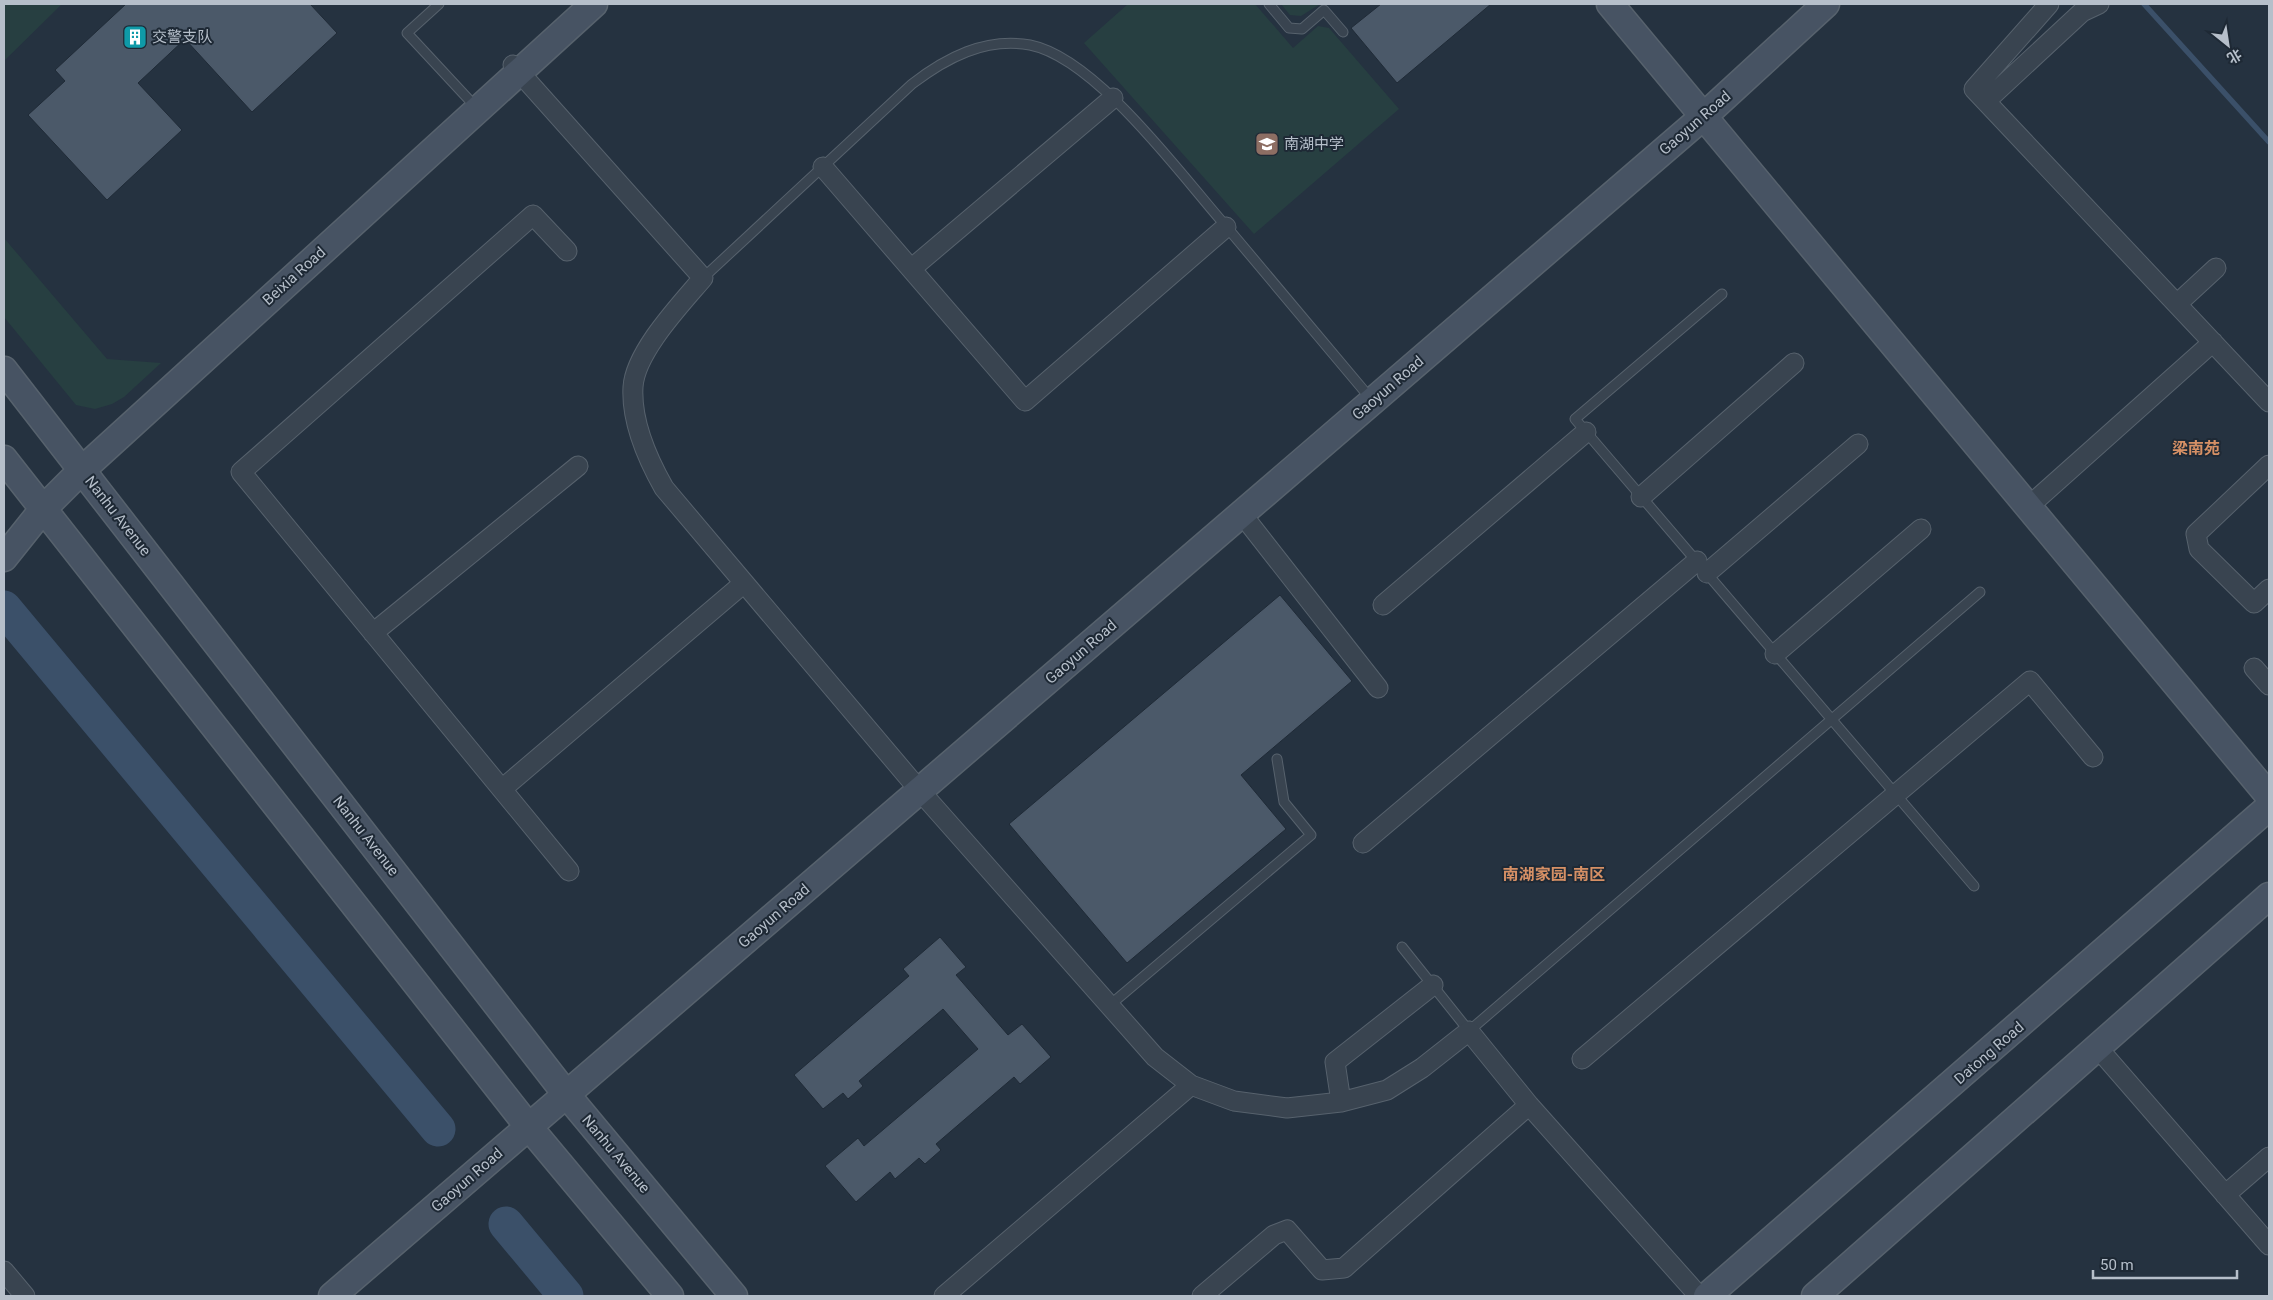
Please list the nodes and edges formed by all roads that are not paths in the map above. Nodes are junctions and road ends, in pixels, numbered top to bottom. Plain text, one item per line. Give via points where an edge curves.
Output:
1 (439, 4) edge
2 (580, 4) edge
3 (594, 4) edge
4 (1269, 4) edge
5 (1610, 4) edge
6 (1624, 4) edge
7 (1814, 4) edge
8 (1826, 4) edge
9 (2049, 4) edge
10 (2099, 4) edge
11 (1343, 32) dead end
12 (516, 69) junction
13 (1113, 98) junction
14 (1986, 101) junction
15 (472, 103) junction
16 (1705, 108) junction
17 (823, 167) junction
18 (1226, 227) junction
19 (567, 251) dead end
20 (2216, 268) dead end
21 (911, 269) junction
22 (703, 278) junction
23 (1722, 294) dead end
24 (2178, 304) junction
25 (2213, 342) junction
26 (1794, 363) dead end
27 (4, 370) edge
28 (1371, 398) junction
29 (2269, 402) edge
30 (1586, 432) junction
31 (1858, 444) dead end
32 (4, 459) edge
33 (2269, 465) edge
34 (578, 466) dead end
35 (80, 467) junction
36 (1641, 497) junction
37 (2034, 502) junction
38 (42, 506) junction
39 (1241, 513) junction
40 (1921, 529) dead end
41 (4, 547) edge
42 (4, 558) edge
43 (1702, 567) junction
44 (744, 583) junction
45 (2269, 588) edge
46 (1980, 592) dead end
47 (1383, 605) dead end
48 (373, 632) junction
49 (1775, 654) junction
50 (2254, 668) dead end
51 (2269, 685) edge
52 (1378, 688) dead end
53 (1832, 719) junction
54 (2093, 757) dead end
55 (1277, 759) dead end
56 (2269, 778) edge
57 (502, 789) junction
58 (918, 789) junction
59 (1896, 794) junction
60 (2269, 796) edge
61 (2269, 808) edge
62 (1363, 843) dead end
63 (569, 870) dead end
64 (1974, 886) dead end
65 (2269, 896) edge
66 (1402, 947) dead end
67 (1433, 985) junction
68 (1110, 1005) junction
69 (1469, 1031) junction
70 (2097, 1047) junction
71 (1582, 1059) dead end
72 (1191, 1085) junction
73 (564, 1091) junction
74 (1341, 1102) junction
75 (1529, 1105) junction
76 (527, 1123) junction
77 (2269, 1157) edge
78 (2225, 1195) junction
79 (2269, 1245) edge
80 (4, 1271) edge
81 (26, 1296) edge
82 (323, 1296) edge
83 (332, 1296) edge
84 (670, 1296) edge
85 (734, 1296) edge
86 (944, 1296) edge
87 (1202, 1296) edge
88 (1699, 1296) edge
89 (1707, 1296) edge
90 (1815, 1296) edge

1 - 15 lane via 408,33
2 - 12 main road, Beixia Road
3 - 12 main road, Beixia Road
4 - 11 lane via 1289,28 1302,29 1324,10
5 - 16 main road
6 - 16 main road
7 - 16 main road, Gaoyun Road
8 - 16 main road, Gaoyun Road
9 - 14 street via 1974,89
10 - 14 street via 2082,12
12 - 15 main road, Beixia Road
12 - 22 street
12 - 35 main road, Beixia Road
13 - 17 lane via 1063,59 1031,45 1001,43 968,50 936,66 912,84
13 - 18 lane
13 - 21 street
14 - 24 street
15 - 35 main road, Beixia Road
16 - 28 main road, Gaoyun Road
16 - 37 main road
17 - 21 street
17 - 22 lane
18 - 21 street via 1025,400
18 - 28 lane
19 - 48 street via 533,215 241,472
20 - 24 street
22 - 44 street via 645,352 633,386 636,421 648,458 664,488
23 - 30 lane via 1575,419
24 - 25 street
25 - 29 street
25 - 37 street
26 - 36 street
27 - 35 main road, Nanhu Avenue
28 - 39 main road, Gaoyun Road
28 - 58 main road, Gaoyun Road
30 - 36 lane
30 - 47 street
31 - 43 street
32 - 38 main road
33 - 45 street via 2196,534 2199,549 2254,604
34 - 48 street
35 - 38 main road, Beixia Road
35 - 73 main road, Nanhu Avenue
36 - 43 lane
37 - 56 main road
37 - 60 main road
38 - 41 main road, Beixia Road
38 - 42 main road, Beixia Road
38 - 76 main road
39 - 52 street
39 - 58 main road, Gaoyun Road
40 - 49 street
43 - 49 lane
43 - 62 street
44 - 57 street
44 - 58 street
46 - 53 lane
48 - 57 street
49 - 53 lane
50 - 51 street
53 - 59 lane
53 - 69 lane
54 - 59 street via 2030,681
55 - 68 lane via 1284,802 1311,835
57 - 63 street
58 - 68 street
58 - 73 main road, Gaoyun Road
59 - 64 lane
59 - 71 street
61 - 89 main road, Datong Road
65 - 70 main road
66 - 67 lane
67 - 69 lane
67 - 74 street via 1335,1062
68 - 72 street via 1155,1057
69 - 74 street via 1422,1068 1387,1090
69 - 75 street
70 - 78 street
70 - 90 main road
72 - 74 street via 1234,1101 1287,1108
72 - 86 street
73 - 76 main road, Gaoyun Road
73 - 85 main road, Nanhu Avenue
75 - 87 street via 1344,1268 1322,1270 1287,1230 1274,1235
75 - 88 street
76 - 82 main road, Gaoyun Road
76 - 83 main road, Gaoyun Road
76 - 84 main road
77 - 78 street
78 - 79 street
80 - 81 street

